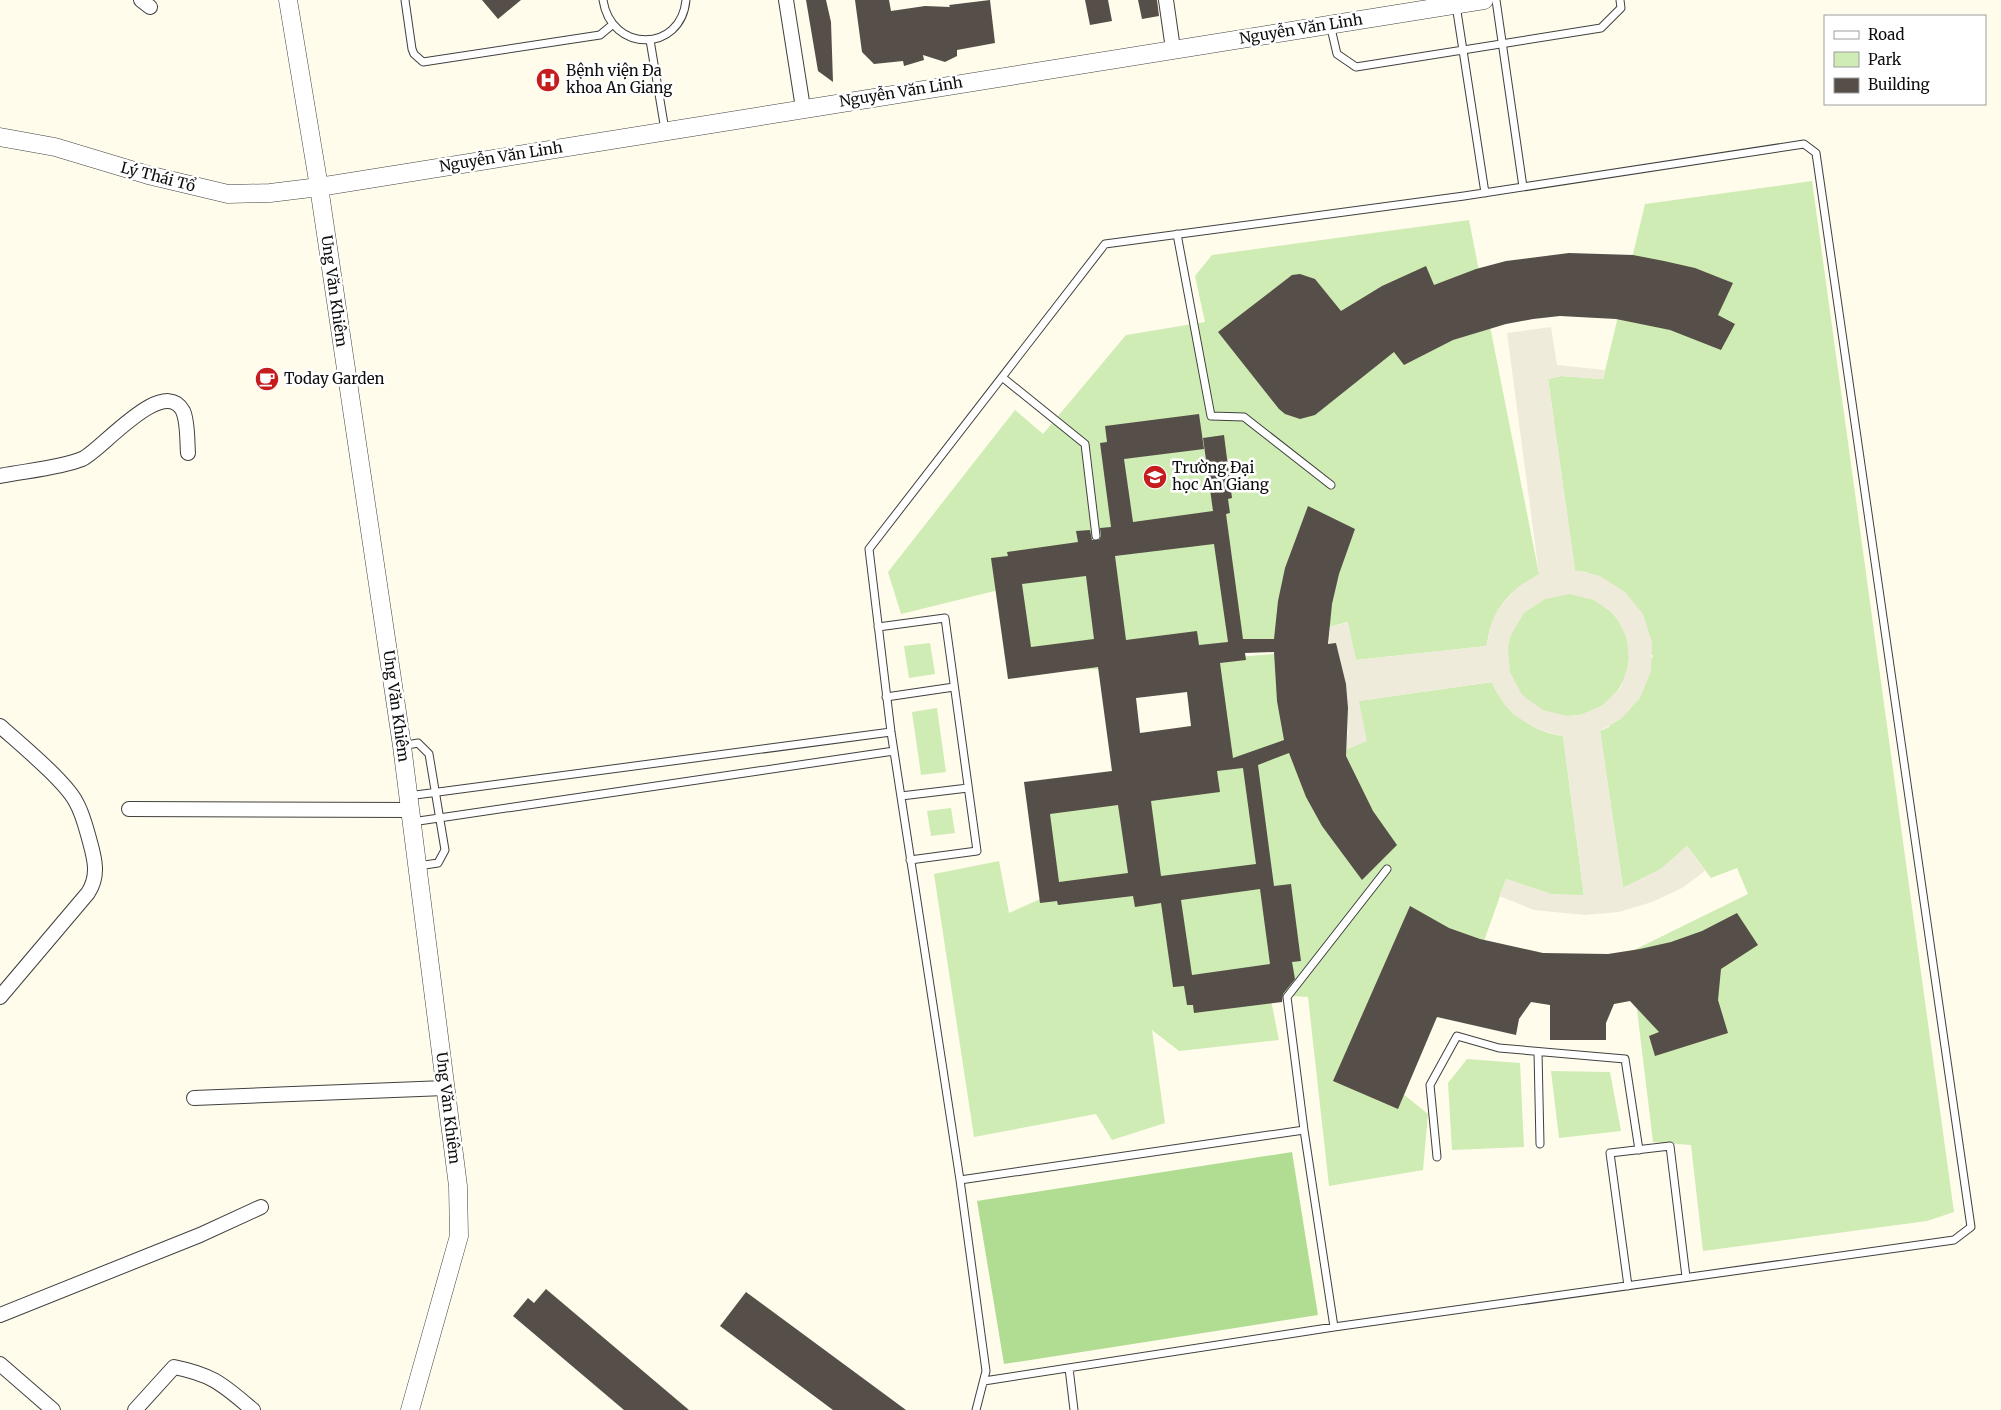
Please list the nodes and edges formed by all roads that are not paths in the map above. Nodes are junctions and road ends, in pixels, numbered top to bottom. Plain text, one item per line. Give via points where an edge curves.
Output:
1 (288, 0) edge
2 (405, 0) edge
3 (603, 0) edge
4 (686, 0) edge
5 (786, 0) edge
6 (1166, 0) edge
7 (1484, 0) edge
8 (1496, 0) edge
9 (1620, 0) edge
10 (1456, 4) junction
11 (1330, 24) junction
12 (612, 25) junction
13 (650, 40) junction
14 (1502, 44) junction
15 (1173, 48) junction
16 (1463, 50) junction
17 (803, 108) junction
18 (665, 131) junction
19 (0, 137) edge
20 (319, 187) junction
21 (1523, 187) junction
22 (1485, 193) junction
23 (1177, 234) junction
24 (1002, 377) junction
25 (188, 453) dead end
26 (0, 476) edge
27 (1331, 485) dead end
28 (1096, 536) dead end
29 (878, 627) junction
30 (954, 687) junction
31 (886, 697) junction
32 (0, 726) edge
33 (890, 732) junction
34 (402, 746) junction
35 (894, 751) junction
36 (968, 788) junction
37 (435, 792) junction
38 (901, 796) junction
39 (129, 809) dead end
40 (410, 809) junction
41 (439, 818) junction
42 (910, 860) junction
43 (418, 866) junction
44 (1388, 868) dead end
45 (0, 997) edge
46 (1538, 1052) junction
47 (445, 1088) junction
48 (194, 1098) dead end
49 (1304, 1130) junction
50 (1540, 1144) dead end
51 (1638, 1150) junction
52 (1437, 1157) dead end
53 (960, 1180) junction
54 (261, 1207) dead end
55 (1686, 1277) junction
56 (1628, 1286) junction
57 (0, 1315) edge
58 (1334, 1327) junction
59 (0, 1364) edge
60 (1069, 1368) junction
61 (984, 1381) junction
62 (53, 1410) edge
63 (135, 1410) edge
64 (253, 1410) edge
65 (410, 1410) edge
66 (976, 1410) edge
67 (1074, 1410) edge

1 - 20 street, Ung Văn Khiêm
2 - 12 lane via 412,49 423,62 600,35
3 - 12 lane
4 - 13 lane via 680,20 672,30
5 - 17 street
6 - 15 street
7 - 10 street, Nguyễn Văn Linh
8 - 14 lane
9 - 14 lane via 1621,8 1601,28
10 - 11 street, Nguyễn Văn Linh
10 - 16 lane
11 - 15 street, Nguyễn Văn Linh
11 - 16 lane via 1337,54 1356,67
12 - 13 lane via 623,34
13 - 18 lane
14 - 16 lane
14 - 21 lane
15 - 17 street, Nguyễn Văn Linh
16 - 22 lane
17 - 18 street, Nguyễn Văn Linh
18 - 20 street, Nguyễn Văn Linh
19 - 20 street, Lý Thái Tổ via 55,147 148,175 228,194
20 - 34 street, Ung Văn Khiêm
21 - 22 lane
21 - 55 lane via 1804,144 1816,153 1971,1227 1954,1240
22 - 23 lane
23 - 24 lane via 1105,244
23 - 27 lane via 1211,416 1244,417
24 - 28 lane via 1085,444
24 - 29 lane via 869,549
25 - 26 street via 183,412 178,405 162,402 131,418 82,459
29 - 30 lane via 945,618
29 - 31 lane
30 - 31 lane
30 - 36 lane
31 - 33 lane
32 - 45 street via 75,800 95,859 96,872 88,893
33 - 35 lane
33 - 37 lane
34 - 37 lane via 418,743 429,754
34 - 40 street, Ung Văn Khiêm
35 - 38 lane
35 - 41 lane
36 - 38 lane
36 - 42 lane via 977,851
37 - 40 lane
37 - 41 lane
38 - 42 lane
39 - 40 street
40 - 41 lane
40 - 43 street, Ung Văn Khiêm
41 - 43 lane via 445,850 438,863
42 - 53 lane
43 - 47 street, Ung Văn Khiêm
44 - 49 lane via 1287,997
46 - 50 lane
46 - 51 lane via 1625,1060
46 - 52 lane via 1500,1048 1457,1036 1430,1085
47 - 48 street
47 - 65 street, Ung Văn Khiêm via 458,1186 459,1236
49 - 53 lane
49 - 58 lane
51 - 55 lane via 1670,1146
51 - 56 lane via 1610,1153
53 - 61 lane via 986,1371
54 - 57 street via 200,1235
55 - 56 lane
56 - 58 lane
58 - 60 lane
59 - 62 street
60 - 61 lane
60 - 67 lane
61 - 66 lane
63 - 64 street via 174,1367 218,1380

